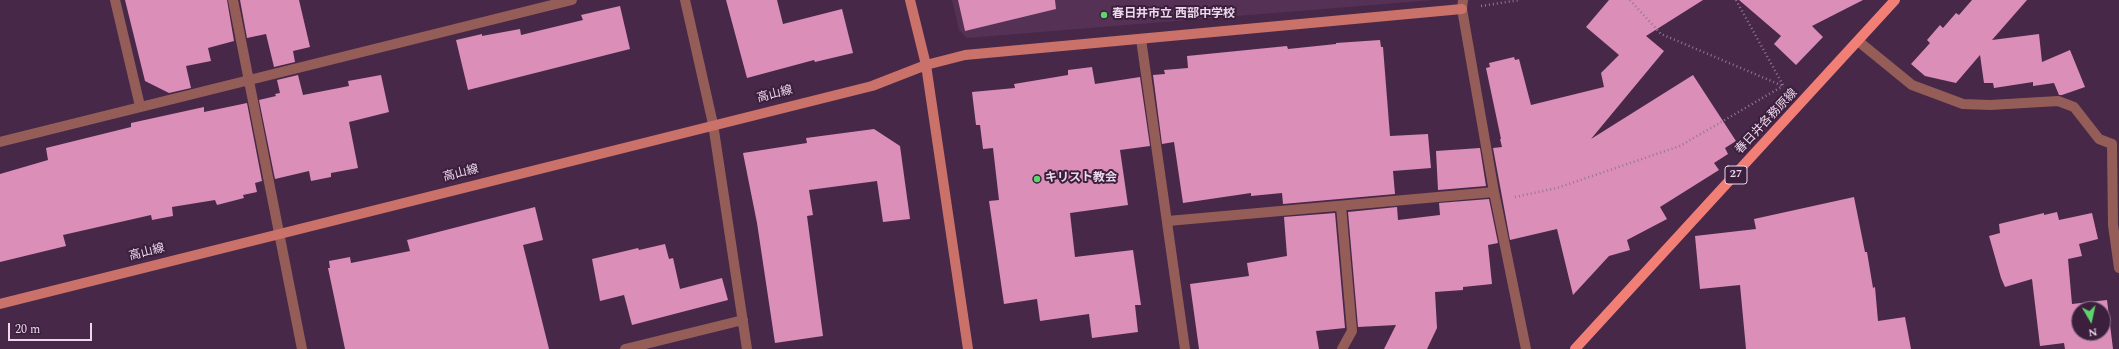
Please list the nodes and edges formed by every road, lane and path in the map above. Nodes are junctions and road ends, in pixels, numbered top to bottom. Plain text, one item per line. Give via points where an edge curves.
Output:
1 (116, 0) edge
2 (233, 0) edge
3 (572, 0) edge
4 (685, 0) edge
5 (910, 0) edge
6 (1520, 0) edge
7 (1630, 0) edge
8 (1736, 0) edge
9 (1896, 0) edge
10 (1462, 4) edge
11 (1141, 39) junction
12 (1858, 41) junction
13 (926, 65) junction
14 (248, 80) junction
15 (1784, 86) junction
16 (1805, 99) junction
17 (140, 106) junction
18 (713, 124) junction
19 (0, 142) edge
20 (2116, 143) edge
21 (1494, 196) junction
22 (1341, 206) junction
23 (1168, 221) junction
24 (278, 233) junction
25 (2119, 268) edge
26 (0, 304) edge
27 (743, 320) junction
28 (302, 349) edge
29 (626, 349) edge
30 (747, 349) edge
31 (968, 349) edge
32 (1185, 349) edge
33 (1342, 349) edge
34 (1526, 349) edge
35 (1575, 349) edge

1 - 17 street
2 - 14 street
3 - 14 street
4 - 18 street
5 - 13 street
6 - 10 path
7 - 15 path via 1661,34
8 - 15 path
9 - 12 main road, 春日井各務原線 / 27
10 - 11 street, 高山線
10 - 21 street
11 - 13 street, 高山線 via 966,55
11 - 23 street
12 - 16 main road, 春日井各務原線 / 27
12 - 20 street via 1912,85 1963,104 2058,101 2074,107 2099,139
13 - 18 street, 高山線 via 872,86
13 - 31 street
14 - 17 street
14 - 24 street
15 - 16 path
15 - 21 path via 1680,146 1557,188
16 - 35 main road, 春日井各務原線 / 27
17 - 19 street
18 - 24 street, 高山線
18 - 27 street
20 - 25 street via 2113,225
21 - 22 street
21 - 34 street
22 - 23 street
22 - 33 street via 1352,331
23 - 32 street
24 - 26 street, 高山線
24 - 28 street
27 - 29 street
27 - 30 street

